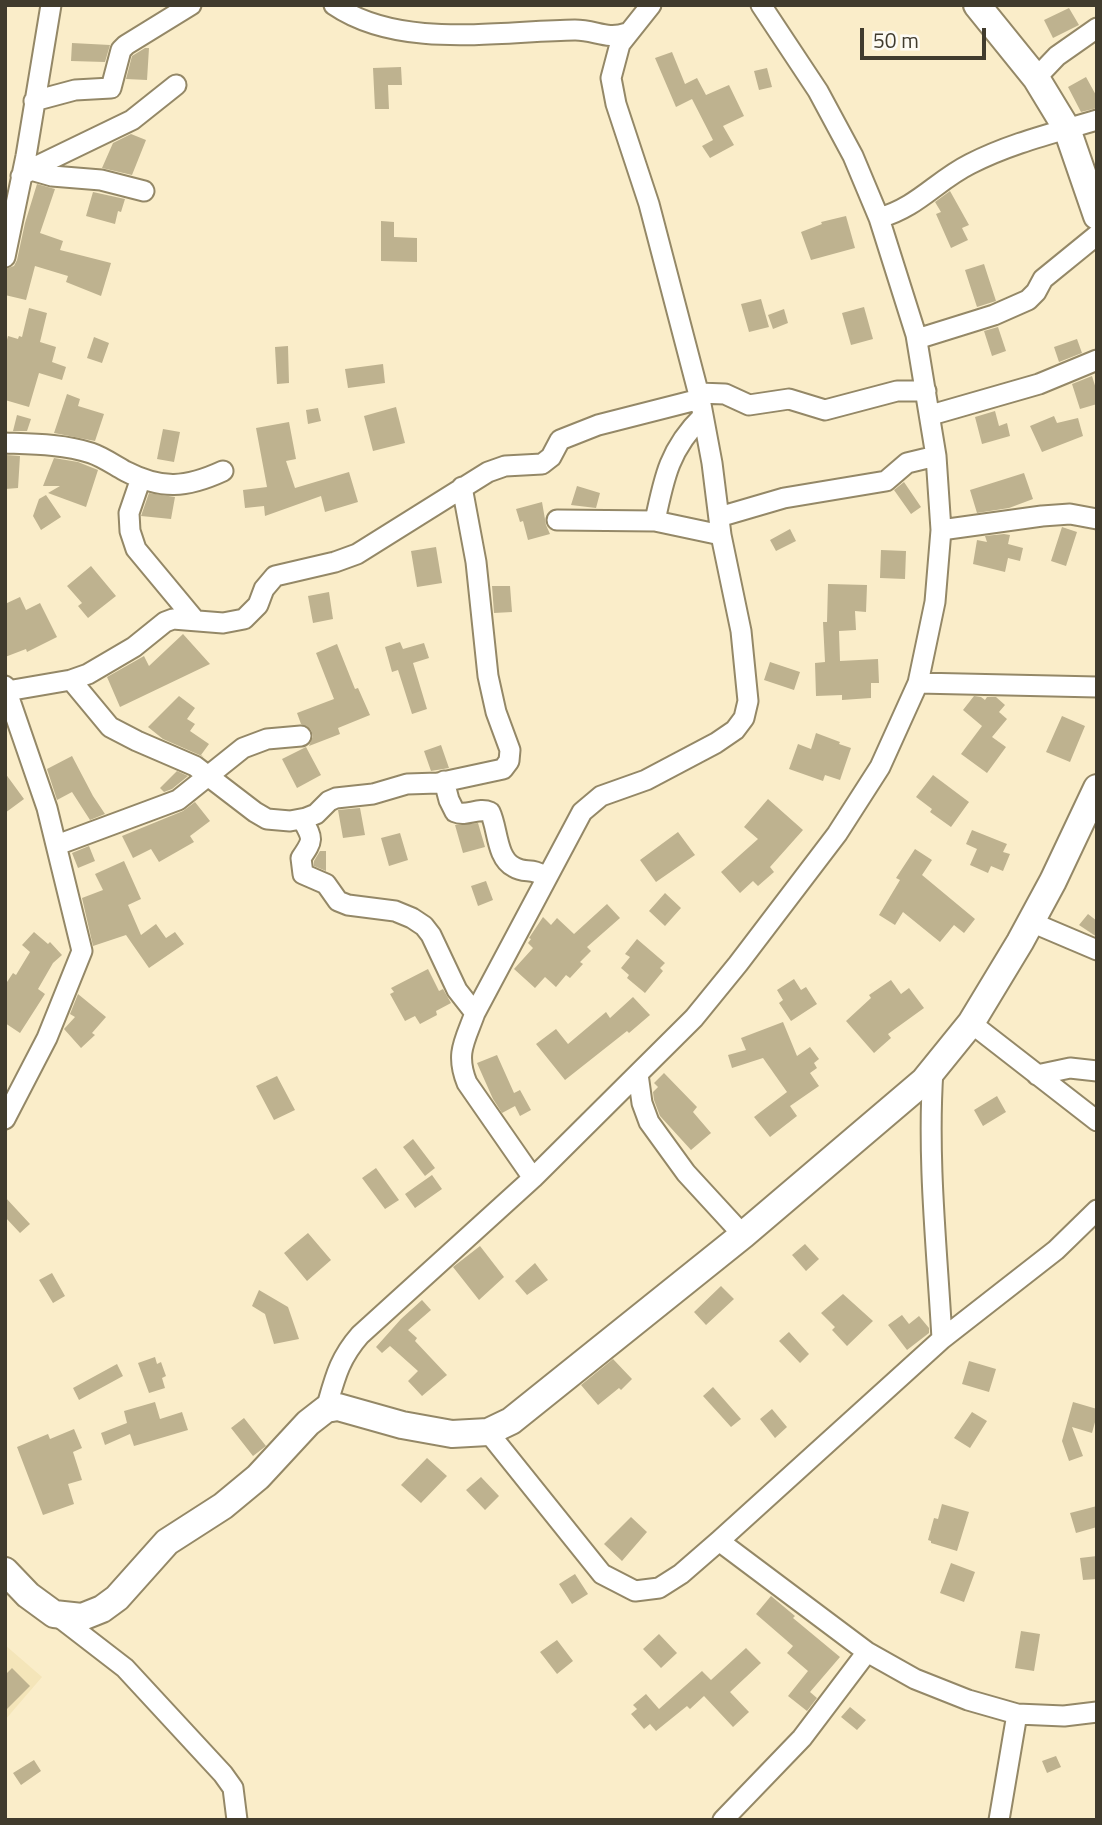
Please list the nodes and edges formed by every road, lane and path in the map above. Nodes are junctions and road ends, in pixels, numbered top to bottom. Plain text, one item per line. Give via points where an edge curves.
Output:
1 (51, 5) edge
2 (191, 5) edge
3 (334, 5) edge
4 (651, 5) edge
5 (761, 5) edge
6 (978, 5) edge
7 (1097, 28) edge
8 (627, 33) junction
9 (1036, 78) junction
10 (176, 85) dead end
11 (34, 101) junction
12 (1097, 120) edge
13 (1066, 129) junction
14 (26, 173) junction
15 (144, 191) dead end
16 (1094, 202) edge
17 (879, 218) junction
18 (1097, 235) edge
19 (5, 257) edge
20 (917, 339) junction
21 (1097, 360) edge
22 (926, 391) junction
23 (701, 403) junction
24 (931, 415) junction
25 (5, 443) edge
26 (936, 456) junction
27 (223, 471) dead end
28 (141, 478) junction
29 (462, 487) junction
30 (1097, 519) edge
31 (557, 520) dead end
32 (655, 521) junction
33 (720, 526) junction
34 (941, 530) junction
35 (195, 620) junction
36 (71, 680) junction
37 (918, 682) junction
38 (1097, 687) edge
39 (6, 689) edge
40 (301, 736) dead end
41 (209, 777) junction
42 (444, 781) junction
43 (1097, 788) edge
44 (302, 819) junction
45 (57, 845) junction
46 (546, 877) junction
47 (1031, 922) junction
48 (1097, 950) edge
49 (475, 1013) junction
50 (971, 1023) junction
51 (933, 1070) junction
52 (1097, 1070) edge
53 (638, 1074) junction
54 (1037, 1074) junction
55 (5, 1119) edge
56 (1097, 1122) edge
57 (533, 1178) junction
58 (1097, 1210) edge
59 (743, 1235) junction
60 (942, 1339) junction
61 (326, 1409) junction
62 (488, 1432) junction
63 (719, 1541) junction
64 (5, 1570) edge
65 (54, 1614) junction
66 (867, 1652) junction
67 (1097, 1712) edge
68 (1017, 1714) junction
69 (237, 1820) edge
70 (723, 1820) edge
71 (999, 1820) edge

1 - 11 street
2 - 11 street via 121,50 111,88 75,90
3 - 8 street via 364,21 441,34 578,30 609,37
4 - 8 street
5 - 17 street via 818,91
6 - 9 street
7 - 9 street via 1057,56
8 - 23 street via 611,78 616,104 652,216
9 - 13 street
10 - 14 street via 132,120
11 - 14 street
12 - 13 street
13 - 16 street
13 - 17 street via 985,157 912,205
14 - 15 street via 101,180
14 - 19 street
17 - 20 street
18 - 20 street via 1043,279 1028,300
20 - 22 street
21 - 24 street via 1039,384
22 - 23 street via 897,391 825,410 789,399 749,405 725,394
22 - 24 street
23 - 29 street via 598,425 560,440 542,464 505,466
23 - 32 street via 670,460
23 - 33 street
24 - 26 street
25 - 28 street via 71,447
26 - 33 street via 907,463 887,481 784,498
26 - 34 street
27 - 28 street via 185,486
28 - 35 street via 129,513 136,549
29 - 35 street via 357,554 275,576 258,606 244,619 223,623
29 - 42 street via 476,562 488,676 510,750 503,769
30 - 34 street via 1070,514
31 - 32 street
32 - 33 street
33 - 46 street via 748,686 744,718 735,730 691,757 591,802
34 - 37 street via 935,602
35 - 36 street via 165,622 106,665
36 - 39 street
36 - 41 street via 110,727 188,762
37 - 38 street
37 - 53 street via 880,766 837,834 694,1018
39 - 45 street
40 - 41 street via 255,743 235,753
41 - 44 street via 267,819
41 - 45 street via 169,804
42 - 44 street via 337,798
42 - 46 street via 455,812 490,812 501,849 513,867
43 - 47 street
44 - 49 street via 312,838 301,858 303,874 326,884 338,901 395,911 424,926 457,990
45 - 55 street via 82,951 47,1038
46 - 49 street
47 - 48 street
47 - 50 street
49 - 57 street via 460,1065 467,1083
50 - 51 street
50 - 54 street
51 - 59 street
51 - 60 street via 930,1169
52 - 54 street via 1070,1068
53 - 57 street
53 - 59 street via 649,1122 686,1173
54 - 56 street
57 - 61 street via 360,1335 345,1352
58 - 60 street via 1056,1250
59 - 62 street via 511,1421
60 - 63 street
61 - 62 street via 338,1407 452,1434
61 - 65 street via 258,1477 167,1542 117,1598 82,1617
62 - 63 street via 602,1574 635,1591 659,1588
63 - 66 street
64 - 65 street
65 - 69 street via 125,1668 223,1774 233,1788
66 - 68 street via 915,1679
66 - 70 street via 803,1738
67 - 68 street
68 - 71 street

